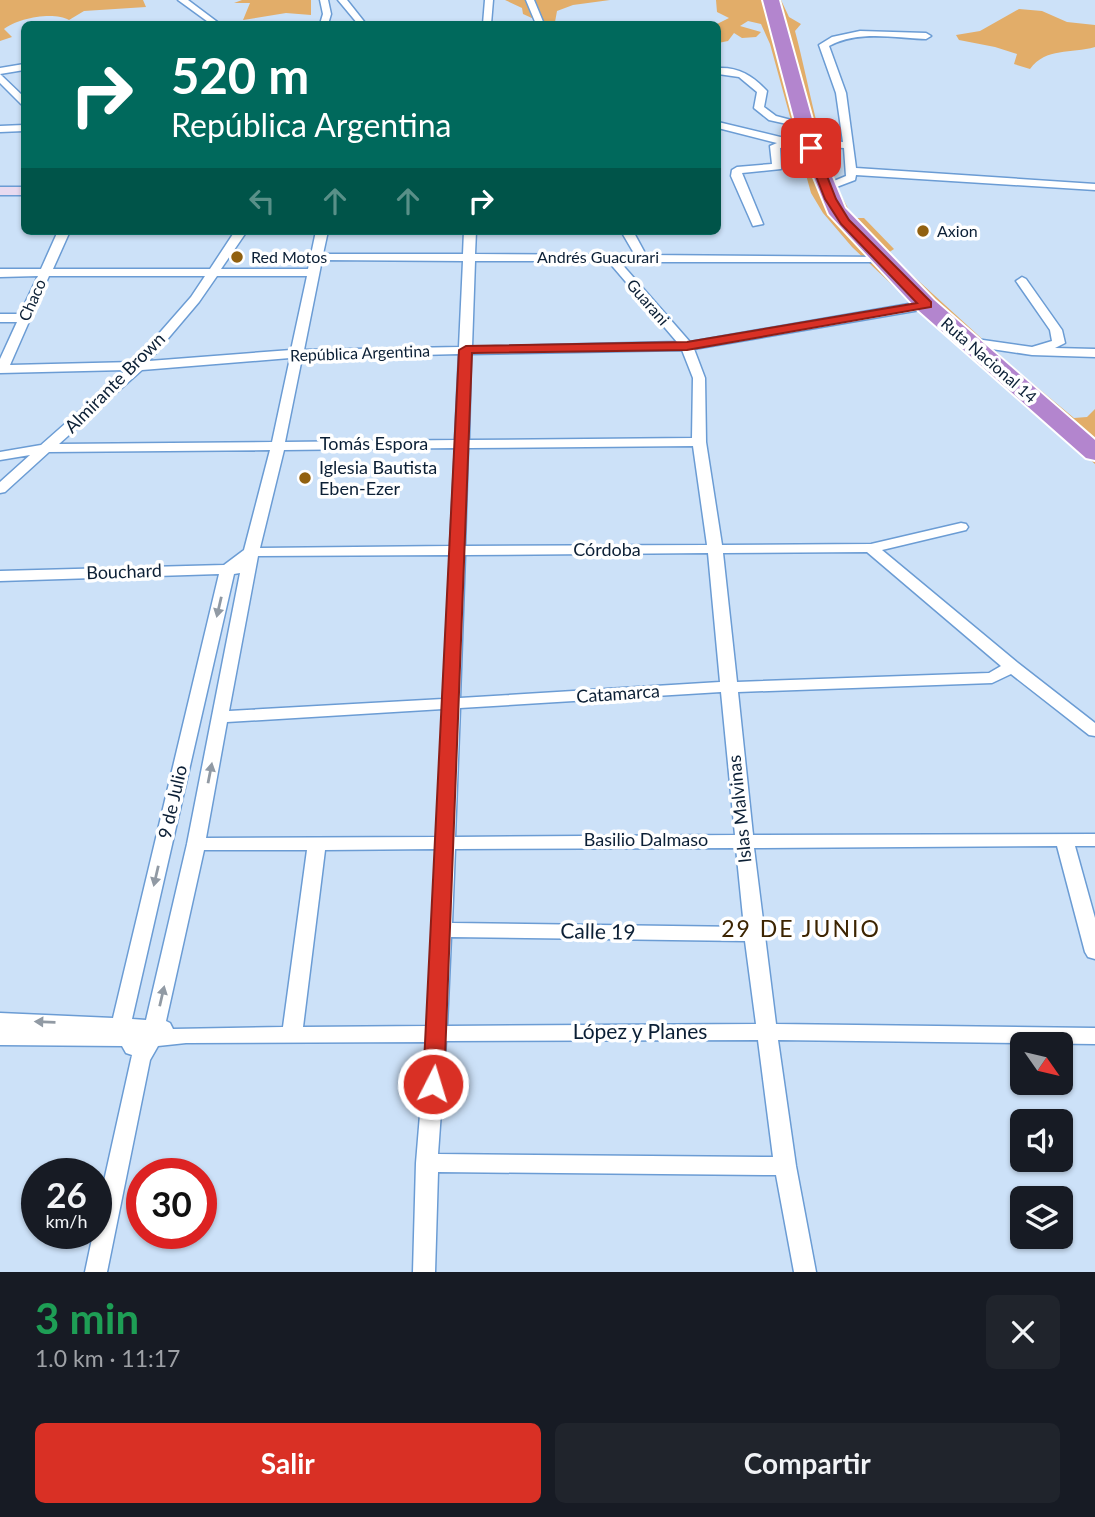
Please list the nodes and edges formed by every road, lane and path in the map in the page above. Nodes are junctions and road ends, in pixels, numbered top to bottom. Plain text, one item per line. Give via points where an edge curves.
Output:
1 (182, 0) edge
2 (324, 0) edge
3 (342, 0) edge
4 (489, 0) edge
5 (530, 0) edge
6 (771, 0) edge
7 (212, 21) edge
8 (325, 21) edge
9 (360, 21) edge
10 (487, 21) edge
11 (539, 21) edge
12 (926, 36) dead end
13 (21, 68) edge
14 (721, 71) edge
15 (0, 74) edge
16 (21, 98) edge
17 (721, 126) edge
18 (21, 128) edge
19 (0, 129) edge
20 (809, 139) junction
21 (787, 143) junction
22 (849, 145) junction
23 (851, 171) junction
24 (1095, 187) edge
25 (826, 188) junction
26 (0, 191) edge
27 (21, 191) edge
28 (757, 224) dead end
29 (62, 235) edge
30 (239, 235) edge
31 (321, 235) edge
32 (470, 235) edge
33 (630, 235) edge
34 (467, 256) junction
35 (316, 257) junction
36 (610, 257) junction
37 (642, 257) junction
38 (879, 259) junction
39 (214, 272) junction
40 (313, 272) junction
41 (44, 273) junction
42 (0, 274) edge
43 (1022, 281) dead end
44 (926, 305) junction
45 (0, 317) edge
46 (24, 318) junction
47 (969, 342) junction
48 (687, 346) junction
49 (466, 350) junction
50 (1032, 351) junction
51 (1095, 353) edge
52 (294, 354) junction
53 (138, 366) junction
54 (1, 369) edge
55 (699, 442) junction
56 (278, 444) junction
57 (461, 444) junction
58 (49, 448) junction
59 (1095, 453) edge
60 (0, 456) edge
61 (0, 489) edge
62 (961, 527) dead end
63 (871, 548) junction
64 (715, 549) junction
65 (457, 551) junction
66 (250, 560) junction
67 (228, 569) junction
68 (0, 576) edge
69 (1012, 667) junction
70 (992, 678) junction
71 (1037, 686) junction
72 (728, 687) junction
73 (452, 704) junction
74 (221, 717) junction
75 (1095, 731) edge
76 (1095, 839) edge
77 (446, 841) junction
78 (743, 841) junction
79 (1063, 841) junction
80 (317, 842) junction
81 (196, 844) junction
82 (442, 930) junction
83 (754, 934) junction
84 (1095, 952) edge
85 (0, 1021) edge
86 (125, 1032) junction
87 (438, 1032) junction
88 (767, 1032) junction
89 (154, 1033) junction
90 (292, 1035) junction
91 (1095, 1036) edge
92 (0, 1037) edge
93 (140, 1059) junction
94 (427, 1163) junction
95 (785, 1166) junction
96 (96, 1272) edge
97 (424, 1272) edge
98 (805, 1272) edge

1 - 7 street
2 - 8 street
3 - 9 street
4 - 10 street
5 - 11 street
6 - 20 highway, Ruta Nacional 14
12 - 22 street via 854,34 824,45 836,71
13 - 15 street
14 - 20 street via 743,74 762,91 759,108
15 - 16 street
17 - 21 street
18 - 19 street
20 - 21 street
20 - 22 street
20 - 25 highway, Ruta Nacional 14
21 - 28 street via 775,146 777,167 737,170
22 - 23 street
23 - 24 street
23 - 25 street via 851,178
25 - 38 highway, Ruta Nacional 14 via 845,222
26 - 27 main road
29 - 41 street, Chaco
30 - 39 street, Almirante Brown
31 - 35 street, 9 de Julio
32 - 34 street
33 - 37 street
34 - 35 street, Andrés Guacurari
34 - 36 street, Andrés Guacurari
34 - 49 street
35 - 40 street, 9 de Julio
36 - 37 street, Andrés Guacurari
36 - 48 street, Guarani
37 - 38 street, Andrés Guacurari
38 - 44 highway, Ruta Nacional 14
39 - 40 street
39 - 41 street
39 - 53 street, Almirante Brown
40 - 52 street, 9 de Julio
41 - 42 street
41 - 46 street, Chaco
43 - 50 street via 1056,330 1059,343
44 - 47 highway, Ruta Nacional 14
44 - 48 street, República Argentina
45 - 46 street
46 - 54 street, Chaco
47 - 50 street
47 - 59 highway, Ruta Nacional 14
48 - 49 street, República Argentina
48 - 55 street, Islas Malvinas via 699,378
49 - 52 street, República Argentina
49 - 57 street
50 - 51 street
52 - 53 street, República Argentina
52 - 56 street, 9 de Julio
53 - 54 street, República Argentina
53 - 58 street, Almirante Brown
55 - 57 street, Tomás Espora
55 - 64 street, Islas Malvinas
56 - 57 street, Tomás Espora
56 - 58 street, Tomás Espora
56 - 66 street, 9 de Julio
57 - 65 street
58 - 60 street, Tomás Espora
58 - 61 street, Almirante Brown
62 - 63 street, Córdoba
63 - 64 street, Córdoba
63 - 69 street
64 - 65 street, Córdoba
64 - 72 street, Islas Malvinas
65 - 66 street, Córdoba
65 - 73 street
66 - 67 street
66 - 74 street, 9 de Julio
67 - 68 street, Bouchard
67 -> 86 street, 9 de Julio
69 - 70 street, Catamarca
69 - 71 street
70 - 71 street
70 - 72 street, Catamarca
71 - 75 street
72 - 73 street, Catamarca
72 - 78 street, Islas Malvinas
73 - 74 street, Catamarca
73 - 77 street
81 -> 74 street, 9 de Julio
76 - 79 street, Basilio Dalmaso
77 - 78 street, Basilio Dalmaso
77 - 80 street, Basilio Dalmaso
77 - 82 street
78 - 79 street, Basilio Dalmaso
78 - 83 street, Islas Malvinas
79 - 84 street
80 - 81 street, Basilio Dalmaso
80 - 90 street
89 -> 81 street, 9 de Julio
82 - 83 street, Calle 19
82 - 87 street
83 - 88 street, Islas Malvinas
86 -> 85 street, López y Planes
86 - 89 street, López y Planes
86 - 92 street, López y Planes
86 - 93 street
87 - 88 street, López y Planes
87 - 90 street, López y Planes
87 - 94 street
88 - 91 street, López y Planes
88 - 95 street, Islas Malvinas
89 - 90 street, López y Planes
89 - 93 street, 9 de Julio
93 - 96 street, 9 de Julio
94 - 95 street
94 - 97 street
95 - 98 street, Islas Malvinas

